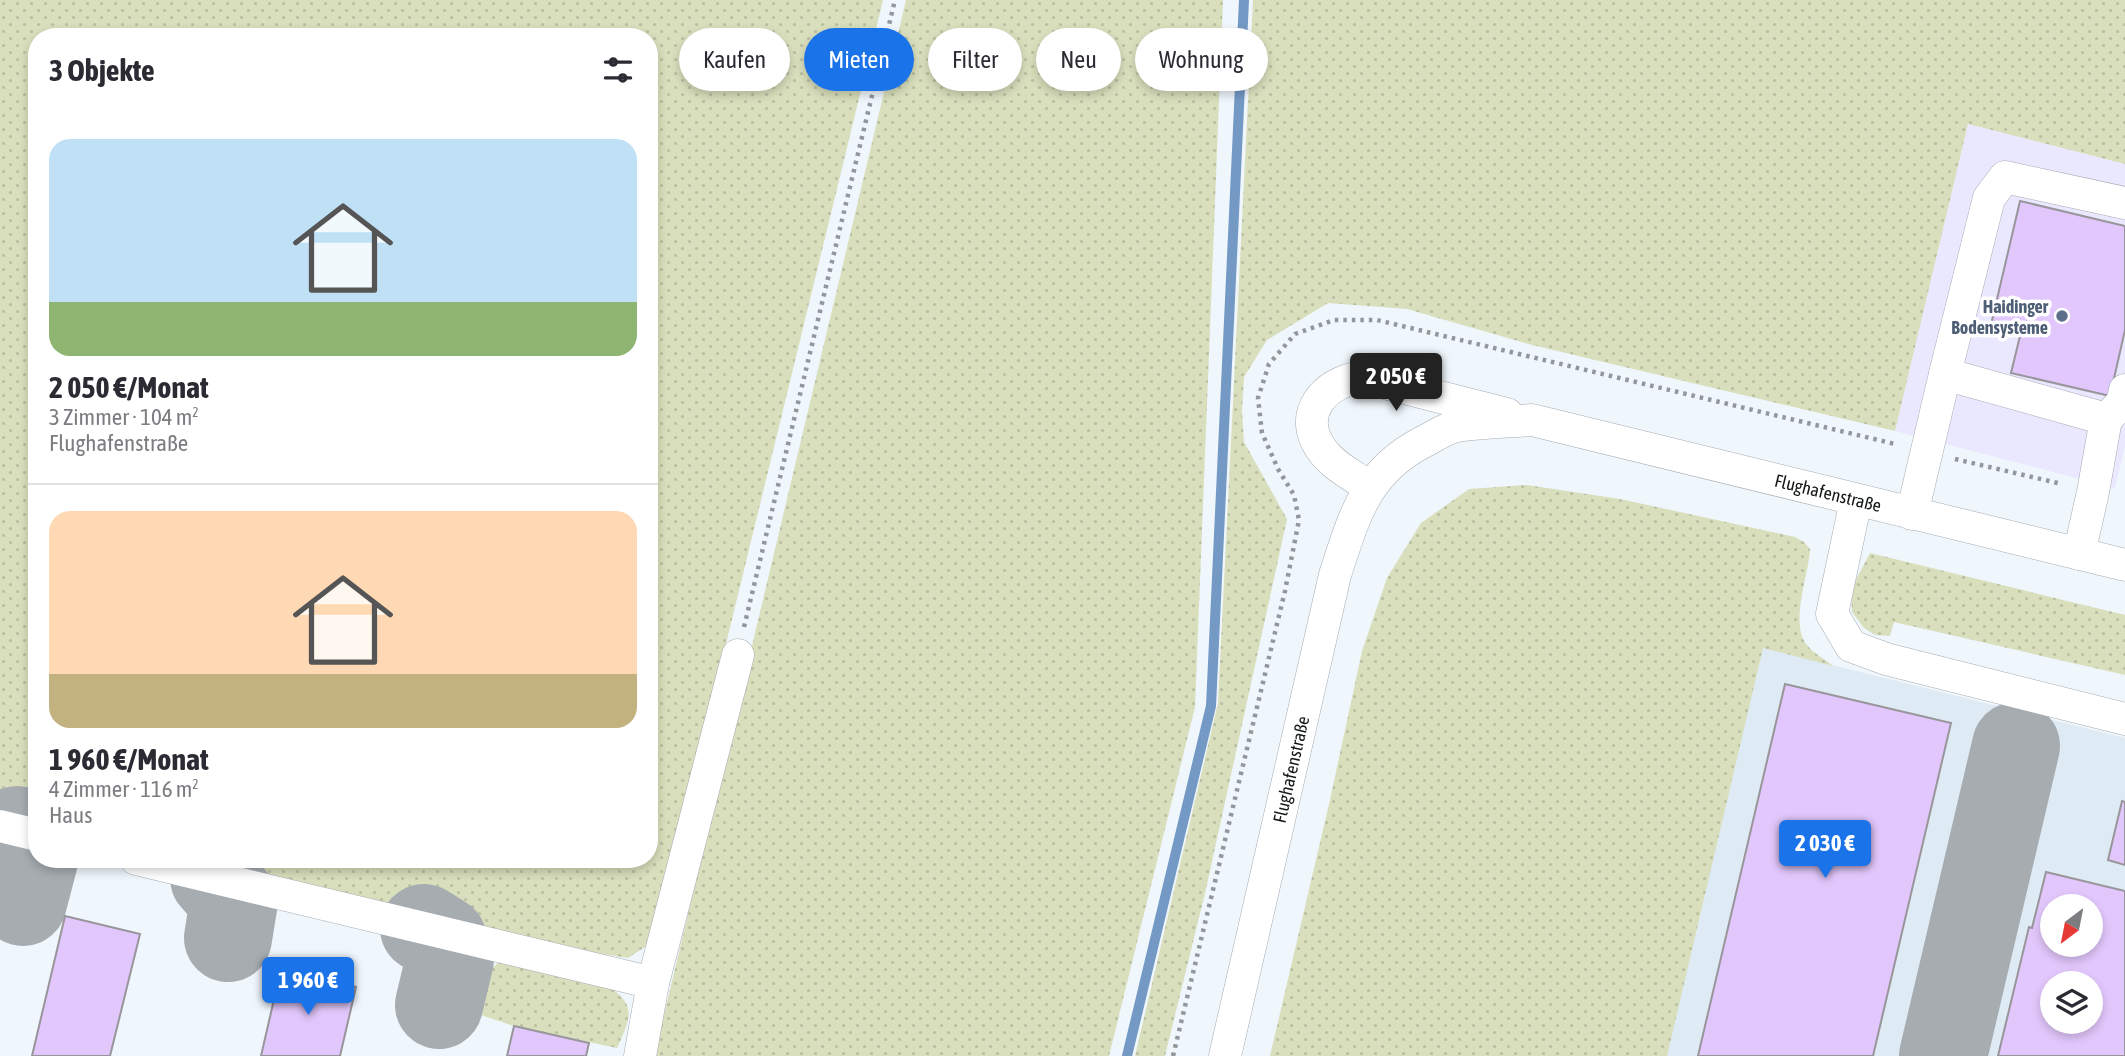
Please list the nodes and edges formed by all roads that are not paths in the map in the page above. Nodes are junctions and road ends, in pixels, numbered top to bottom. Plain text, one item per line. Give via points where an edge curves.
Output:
1 (2125, 203) edge
2 (1945, 374) junction
3 (2125, 390) edge
4 (2106, 419) junction
5 (1532, 420) junction
6 (1369, 487) junction
7 (1856, 500) junction
8 (1912, 514) junction
9 (2079, 554) junction
10 (2125, 565) edge
11 (737, 655) road end
12 (2125, 719) edge
13 (0, 826) edge
14 (28, 833) edge
15 (174, 868) edge
16 (653, 983) junction
17 (640, 1056) edge
18 (1225, 1056) edge

1 - 2 street via 2005,177 1989,198
2 - 4 street
2 - 8 street
3 - 4 street via 2122,403
4 - 9 street
5 - 6 street, Flughafenstraße via 1454,426 1390,463
5 - 6 street, Flughafenstraße via 1361,377 1346,379 1322,396 1312,423 1322,451
5 - 7 street, Flughafenstraße
6 - 18 street, Flughafenstraße via 1335,575
7 - 8 street, Flughafenstraße
7 - 12 street via 1832,614 1851,646 1886,659
8 - 9 street, Flughafenstraße
9 - 10 street, Flughafenstraße
11 - 16 street
13 - 14 street
15 - 16 street
16 - 17 street

